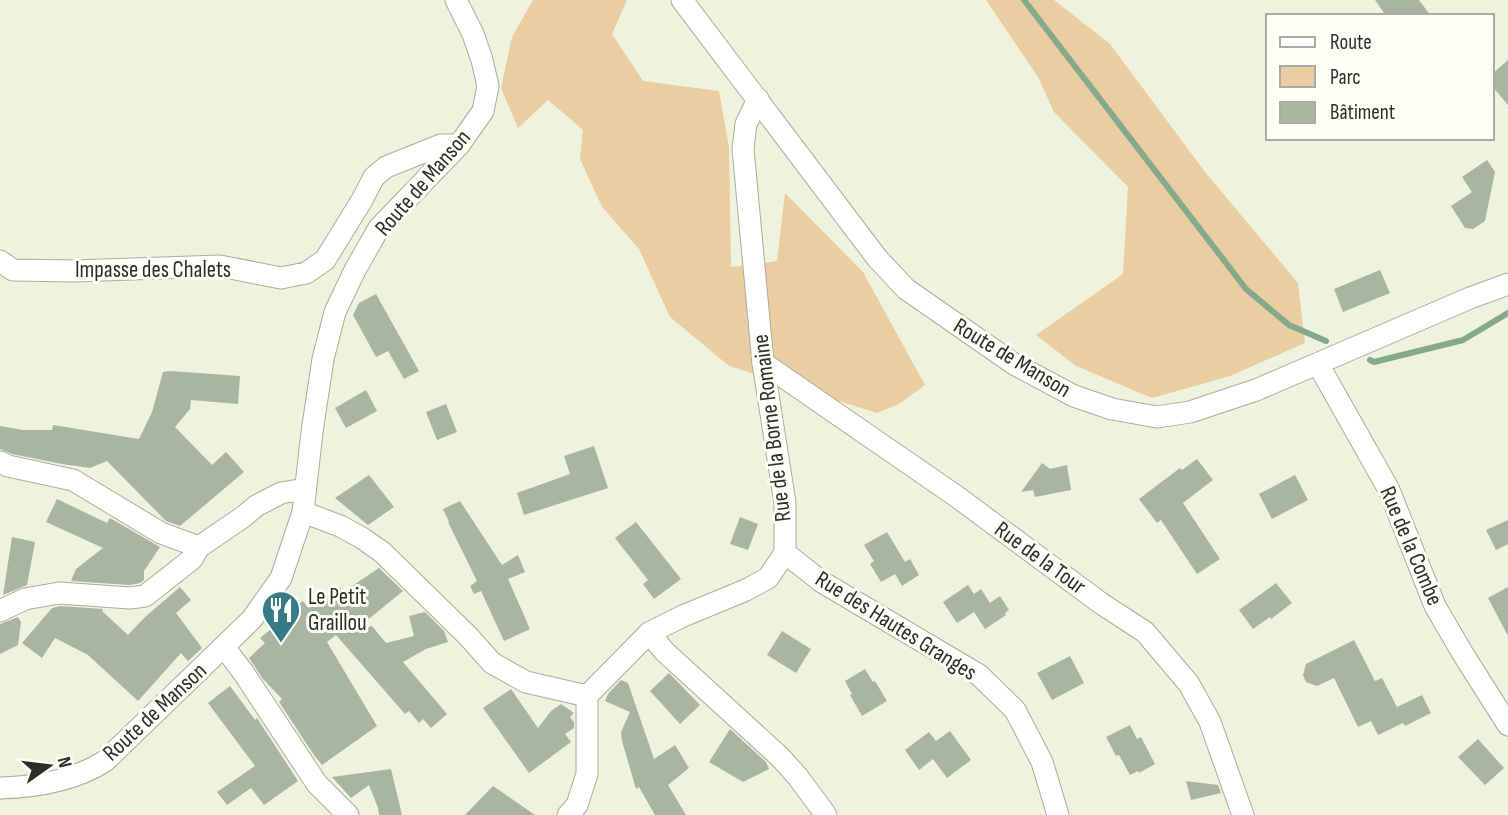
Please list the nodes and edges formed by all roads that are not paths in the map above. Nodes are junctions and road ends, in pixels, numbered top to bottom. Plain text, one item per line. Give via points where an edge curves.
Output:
1 (456, 0) edge
2 (682, 0) edge
3 (758, 99) junction
4 (459, 145) junction
5 (0, 261) edge
6 (1508, 284) edge
7 (763, 363) junction
8 (1318, 364) junction
9 (0, 463) edge
10 (304, 489) junction
11 (303, 512) junction
12 (199, 548) junction
13 (785, 552) junction
14 (1, 609) edge
15 (649, 633) junction
16 (224, 647) junction
17 (587, 696) junction
18 (1508, 725) edge
19 (0, 788) edge
20 (348, 815) edge
21 (568, 815) edge
22 (826, 815) edge
23 (1058, 815) edge
24 (1243, 815) edge

1 - 4 street, Route de Manson via 473,33 488,86 483,111
2 - 3 street, Route de Manson
3 - 7 street, Rue de la Borne Romaine via 746,124 743,149
3 - 8 street, Route de Manson via 877,258 906,289 1014,364 1074,396 1157,417 1214,405
4 - 5 street, Impasse des Chalets via 441,145 386,167 374,177 325,260 306,273 281,278 220,266 13,270
4 - 10 street, Route de Manson via 379,228 335,312 323,359
6 - 8 street, Route de Manson
7 - 13 street, Rue de la Borne Romaine via 785,503
7 - 24 street, Rue de la Tour via 1145,632 1189,684 1210,722
8 - 18 street, Rue de la Combe via 1389,490 1436,606
9 - 12 street via 73,480 161,533
10 - 11 street, Route de Manson
10 - 12 street via 281,493 256,506
11 - 16 street, Route de Manson via 276,587
11 - 17 street via 340,526 382,552 492,663 526,682
12 - 14 street via 192,559 145,596 59,593
13 - 15 street, Rue de la Borne Romaine via 768,578
13 - 23 street, Rue des Hautes Granges via 822,582 979,674 1015,710 1042,762
15 - 17 street, Rue de la Borne Romaine
15 - 22 street via 780,757
16 - 19 street, Route de Manson via 105,761 77,776
16 - 20 street via 317,784
17 - 21 street via 587,774 577,805

